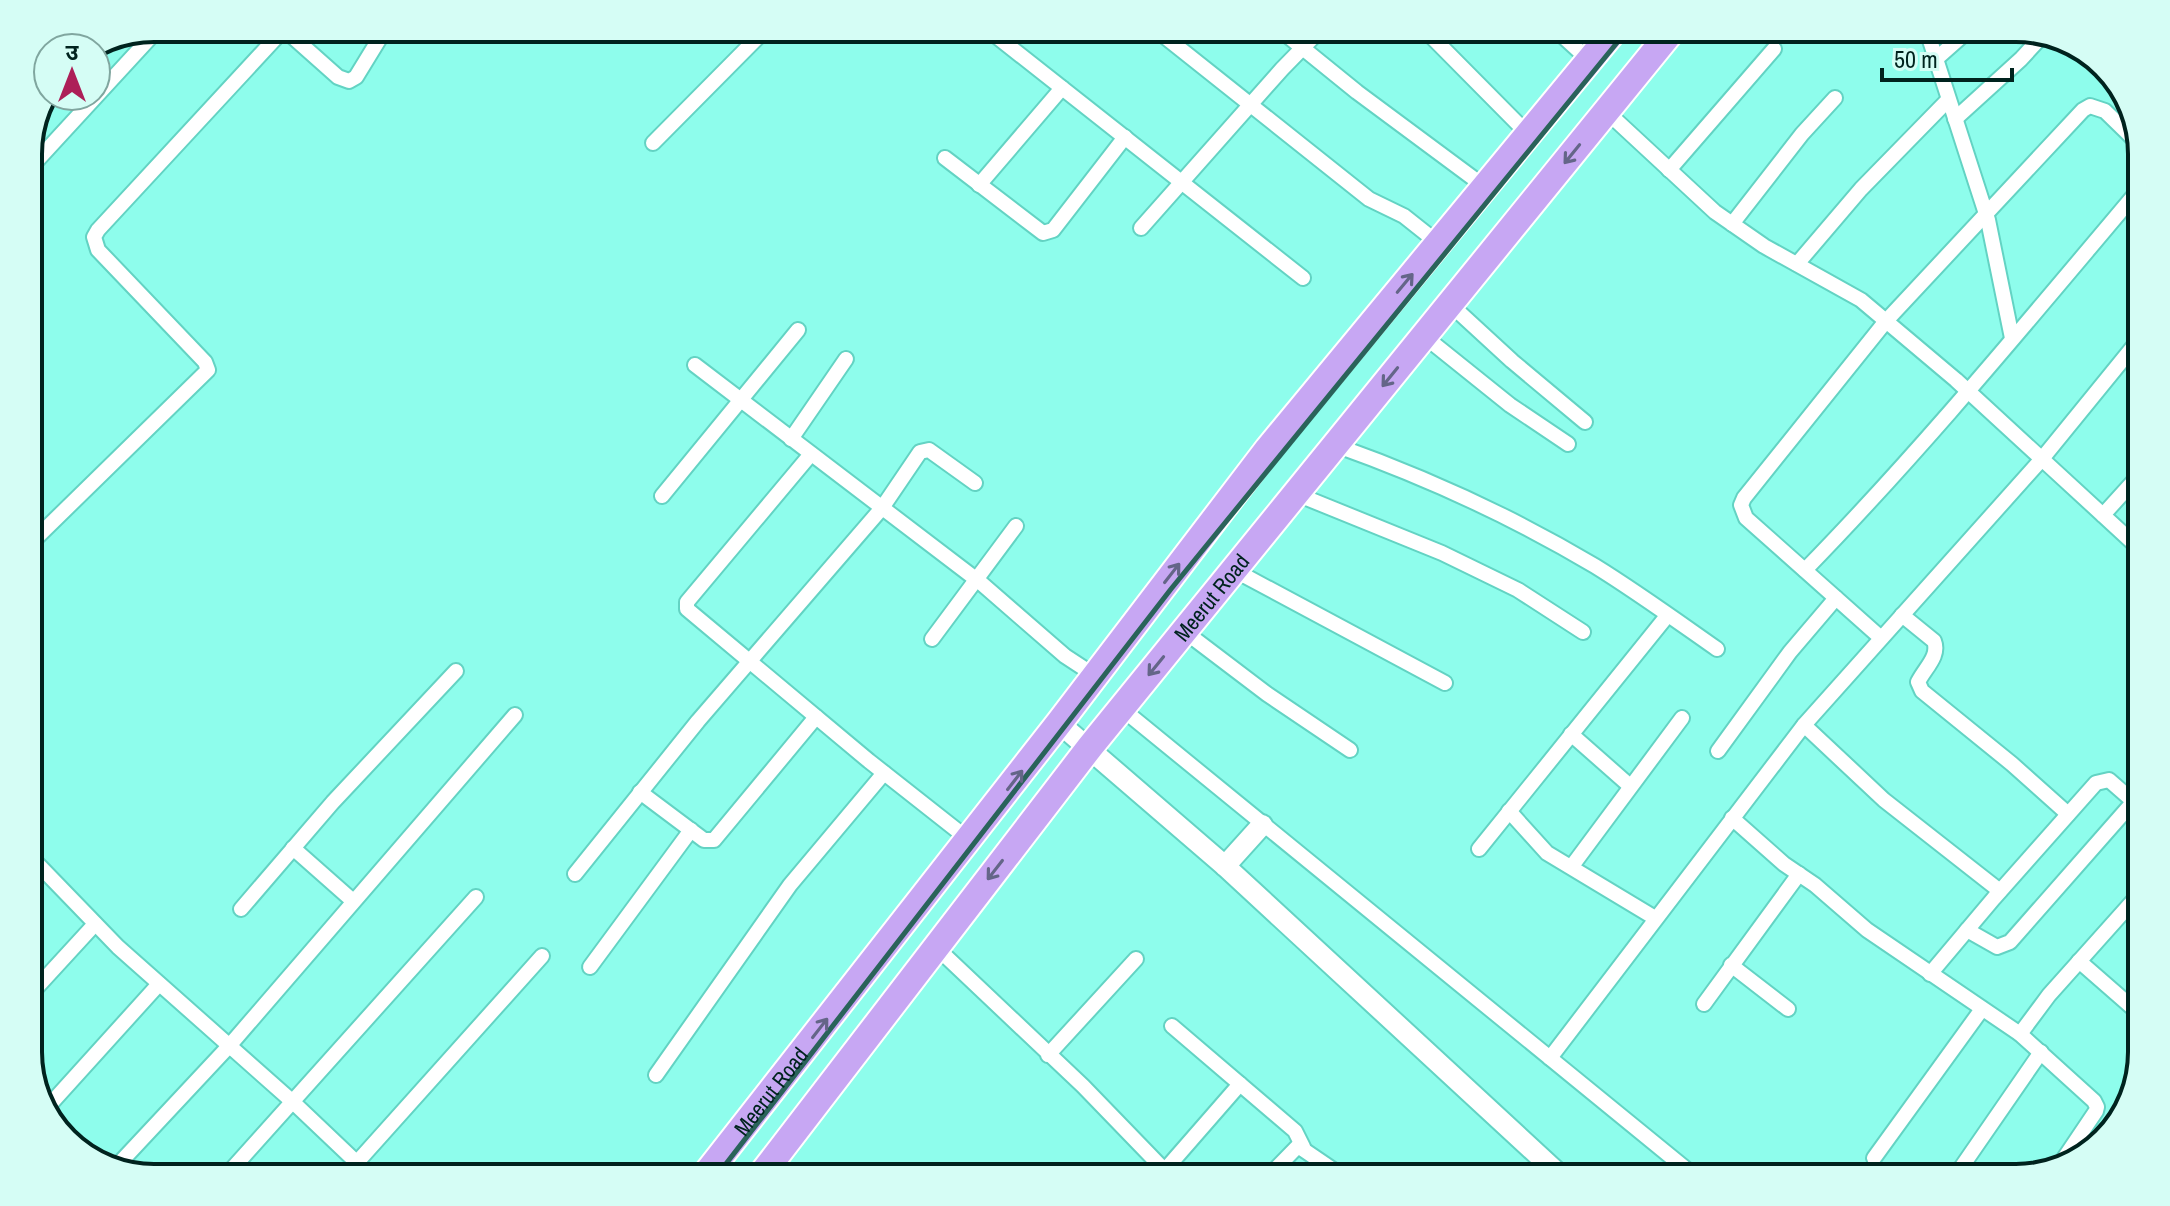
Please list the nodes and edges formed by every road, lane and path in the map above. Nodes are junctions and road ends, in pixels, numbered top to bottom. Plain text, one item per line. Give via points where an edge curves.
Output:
1 (273, 42) edge
2 (299, 42) edge
3 (377, 42) edge
4 (753, 42) edge
5 (1004, 42) edge
6 (1171, 42) edge
7 (1294, 42) edge
8 (1309, 42) edge
9 (1437, 42) edge
10 (1569, 42) edge
11 (1604, 42) edge
12 (1663, 42) edge
13 (1931, 42) edge
14 (1955, 42) edge
15 (145, 43) edge
16 (2035, 44) edge
17 (1302, 49) junction
18 (1774, 49) dead end
19 (1936, 59) junction
20 (1589, 60) junction
21 (1062, 88) junction
22 (1835, 98) dead end
23 (1948, 100) junction
24 (1249, 105) junction
25 (1606, 111) junction
26 (1955, 119) junction
27 (2126, 131) edge
28 (1528, 134) junction
29 (1125, 137) junction
30 (653, 143) dead end
31 (42, 155) edge
32 (945, 158) dead end
33 (1669, 170) junction
34 (1182, 181) junction
35 (979, 185) junction
36 (1485, 187) junction
37 (2128, 202) edge
38 (1987, 216) junction
39 (1732, 224) junction
40 (1141, 228) dead end
41 (1438, 243) junction
42 (1797, 264) junction
43 (1303, 278) dead end
44 (1450, 304) junction
45 (1886, 321) junction
46 (798, 330) dead end
47 (1424, 336) junction
48 (2012, 338) junction
49 (2128, 353) edge
50 (846, 359) dead end
51 (695, 365) dead end
52 (1969, 392) junction
53 (742, 401) junction
54 (1585, 422) dead end
55 (791, 439) junction
56 (1568, 444) dead end
57 (1335, 445) junction
58 (811, 454) junction
59 (2041, 460) junction
60 (975, 483) dead end
61 (2128, 487) edge
62 (1294, 493) junction
63 (662, 496) dead end
64 (882, 508) junction
65 (2103, 515) junction
66 (1016, 526) dead end
67 (42, 532) edge
68 (2128, 538) edge
69 (1234, 570) junction
70 (1805, 570) junction
71 (976, 579) junction
72 (1836, 598) junction
73 (1902, 615) junction
74 (1667, 616) junction
75 (1184, 631) junction
76 (1583, 632) dead end
77 (1881, 638) junction
78 (932, 639) dead end
79 (1717, 649) dead end
80 (750, 662) junction
81 (456, 671) dead end
82 (1094, 675) junction
83 (1445, 683) dead end
84 (1121, 708) junction
85 (515, 715) dead end
86 (816, 717) junction
87 (1682, 718) dead end
88 (1059, 723) junction
89 (1804, 725) junction
90 (1571, 734) junction
91 (1090, 747) junction
92 (1350, 750) dead end
93 (1718, 751) dead end
94 (884, 773) junction
95 (1630, 786) junction
96 (2128, 791) edge
97 (640, 792) junction
98 (2128, 806) edge
99 (1509, 811) junction
100 (2068, 814) junction
101 (1732, 818) junction
102 (1262, 825) junction
103 (691, 830) junction
104 (968, 839) junction
105 (293, 848) junction
106 (1479, 849) dead end
107 (1225, 866) junction
108 (1572, 866) junction
109 (42, 872) edge
110 (575, 874) dead end
111 (1799, 874) junction
112 (2000, 891) junction
113 (476, 897) dead end
114 (353, 901) junction
115 (2128, 907) edge
116 (241, 909) dead end
117 (1655, 918) junction
118 (95, 924) junction
119 (1967, 930) junction
120 (936, 947) junction
121 (542, 956) dead end
122 (1136, 959) dead end
123 (2079, 961) junction
124 (1731, 965) junction
125 (590, 967) dead end
126 (1930, 974) junction
127 (42, 982) edge
128 (159, 984) junction
129 (1704, 1004) dead end
130 (2128, 1004) edge
131 (1788, 1009) dead end
132 (1982, 1009) junction
133 (1172, 1026) dead end
134 (2020, 1034) junction
135 (230, 1045) junction
136 (2041, 1052) junction
137 (1048, 1055) junction
138 (1550, 1058) junction
139 (656, 1075) dead end
140 (1240, 1084) junction
141 (54, 1100) edge
142 (294, 1103) junction
143 (1303, 1147) junction
144 (2069, 1150) edge
145 (1874, 1158) dead end
146 (123, 1159) edge
147 (357, 1163) joint
148 (237, 1164) edge
149 (714, 1164) edge
150 (770, 1164) edge
151 (1159, 1164) edge
152 (1177, 1164) edge
153 (1280, 1164) edge
154 (1326, 1164) edge
155 (1548, 1164) edge
156 (1680, 1164) edge
157 (1964, 1164) edge

1 - 67 street via 94,237 98,250 208,370
2 - 3 street via 349,81
4 - 30 street
5 - 21 street
6 - 24 street
7 - 17 street
8 - 17 street
9 - 28 street
10 - 20 street
11 - 20 highway, Meerut Road
12 - 25 highway, Meerut Road
13 - 19 street
14 - 19 street
15 - 31 street
16 - 26 street
17 - 24 street
17 - 36 street
18 - 33 street
19 - 23 street
20 - 28 highway, Meerut Road
21 - 29 street
21 - 35 street
22 - 39 street
23 - 26 street
23 - 42 street
24 - 34 street
24 - 41 street via 1369,199 1404,216
25 - 33 street
25 -> 44 highway, Meerut Road
26 - 38 street
27 - 38 street via 2105,111 2090,106
28 - 36 highway, Meerut Road
29 - 34 street
29 - 35 street via 1048,232 1038,231
32 - 35 street
33 - 39 street
34 - 40 street
34 - 43 street
36 - 41 highway, Meerut Road
37 - 48 street
38 - 45 street
38 - 48 street
39 - 42 street
82 -> 41 highway, Meerut Road via 1268,449
42 - 45 street
44 - 47 highway, Meerut Road
44 - 54 street
45 - 52 street
45 - 70 street via 1741,505 1746,518
46 - 53 street
47 - 56 street
47 -> 57 highway, Meerut Road
48 - 52 street
49 - 59 street
50 - 55 street
51 - 53 street
52 - 59 street
52 - 70 street
53 - 55 street
53 - 63 street
55 - 58 street
57 - 62 highway, Meerut Road
57 - 74 street via 1400,468 1536,533
58 - 64 street
58 - 80 street via 687,602 689,613
59 - 65 street
59 - 73 street
60 - 64 street via 925,449
61 - 65 street
62 - 69 highway, Meerut Road
62 - 76 street via 1442,553 1518,590
64 - 71 street
64 - 80 street
65 - 68 street
66 - 71 street
69 - 75 highway, Meerut Road
69 - 83 street
70 - 72 street
71 - 78 street
71 - 82 street
72 - 77 street
72 - 93 street
73 - 77 street
73 - 100 street via 1937,645 1918,682 1922,691
74 - 79 street
74 - 90 street
75 -> 84 highway, Meerut Road
75 - 92 street
77 - 89 street
80 - 86 street
80 - 97 street
81 - 105 street
82 - 88 highway, Meerut Road
84 - 91 highway, Meerut Road
84 - 102 street
85 - 114 street
86 - 94 street
86 - 103 street via 714,840
87 - 95 street
88 - 91 street
104 -> 88 highway, Meerut Road
89 - 101 street
89 - 112 street via 1884,800
90 - 95 street
90 - 99 street
91 - 107 street
91 -> 120 highway, Meerut Road
94 - 104 street
94 - 139 street via 790,885
95 - 108 street
96 - 100 street via 2103,780
97 - 103 street
97 - 110 street
98 - 119 street via 2006,945 1991,945
99 - 106 street
99 - 108 street via 1547,853
100 - 112 street
101 - 111 street
101 - 117 street
102 - 107 street
102 - 138 street
103 - 125 street
149 -> 104 highway, Meerut Road
105 - 114 street
105 - 116 street
107 - 155 street
108 - 117 street
109 - 118 street
111 - 124 street
111 - 126 street
112 - 119 street
113 - 142 street
114 - 135 street
115 - 123 street
117 - 138 street
118 - 127 street
118 - 128 street
119 - 126 street
120 - 137 street
120 - 150 highway, Meerut Road
121 - 147 street
122 - 137 street
123 - 130 street
123 - 134 street
124 - 129 street
124 - 131 street
126 - 132 street
128 - 135 street
128 - 141 street
132 - 134 street
132 - 145 street
133 - 140 street
134 - 136 street
135 - 142 street
135 - 146 street
136 - 144 street via 2097,1107
136 - 157 street
137 - 151 street
138 - 156 street
140 - 143 street via 1295,1131
140 - 152 street
142 - 147 street
142 - 148 street
143 - 153 street via 1295,1147
143 - 154 street

